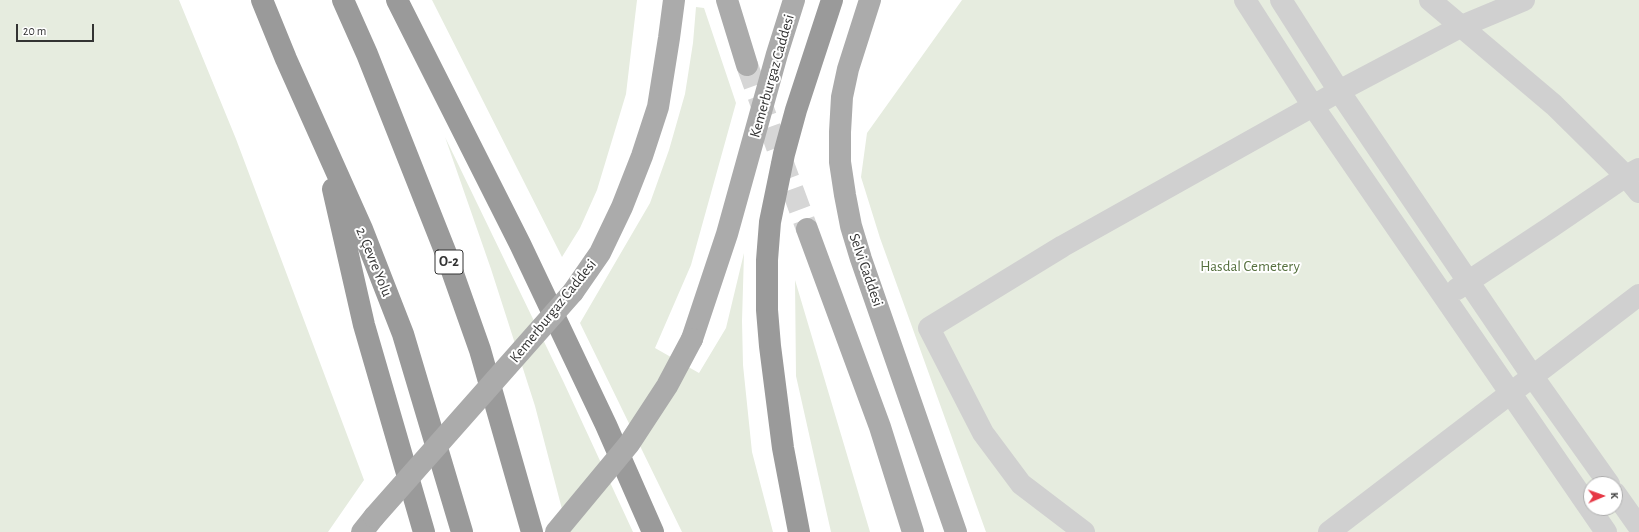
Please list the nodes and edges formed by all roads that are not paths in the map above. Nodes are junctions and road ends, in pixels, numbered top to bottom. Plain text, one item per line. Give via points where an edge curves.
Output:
1 (262, 0) edge
2 (343, 0) edge
3 (397, 0) edge
4 (674, 0) edge
5 (727, 0) edge
6 (794, 0) edge
7 (832, 0) edge
8 (870, 0) edge
9 (1245, 0) edge
10 (1281, 0) edge
11 (1430, 0) edge
12 (1524, 0) edge
13 (1462, 26) junction
14 (747, 65) tunnel mouth
15 (1339, 91) junction
16 (1313, 106) junction
17 (321, 137) junction
18 (1635, 179) edge
19 (807, 229) tunnel mouth
20 (1468, 281) junction
21 (1639, 295) edge
22 (1444, 297) junction
23 (1533, 377) junction
24 (776, 384) junction
25 (1510, 393) junction
26 (1603, 476) edge
27 (903, 500) junction
28 (1623, 504) edge
29 (368, 525) edge
30 (1639, 527) edge
31 (424, 532) edge
32 (462, 532) edge
33 (532, 532) edge
34 (556, 532) edge
35 (653, 532) edge
36 (799, 532) edge
37 (813, 532) edge
38 (907, 532) edge
39 (913, 532) edge
40 (956, 532) edge
41 (1084, 532) edge
42 (1329, 532) edge
43 (1606, 532) edge

1 - 17 highway, 2. Çevre Yolu
2 - 33 highway, O-2 via 370,61 445,251 480,350
3 - 35 highway via 520,244 606,425
4 - 29 main road, Kemerburgaz Caddesi, bridge via 658,107 622,207 600,253 572,292
5 - 14 main road
6 - 34 main road, Kemerburgaz Caddesi, bridge via 727,234 692,339 667,386 629,444
7 - 24 highway via 796,110 776,187 770,222 767,310
8 - 40 main road, Selvi Caddesi via 848,69 842,97 840,162 845,195 861,259
9 - 16 lane
10 - 15 lane
11 - 13 lane
12 - 13 lane
13 - 15 lane
13 - 18 lane
15 - 16 lane
15 - 20 lane
16 - 22 lane
16 - 41 lane via 1063,246 929,328 983,433 1022,484
17 - 31 highway via 364,325
17 - 32 highway, 2. Çevre Yolu via 362,229 403,334
18 - 20 lane
19 - 27 main road via 851,345
20 - 22 lane
20 - 23 lane
21 - 23 lane
22 - 25 lane
23 - 25 lane
23 - 26 lane
24 - 36 highway via 783,448
24 - 37 highway
25 - 42 lane
25 - 43 lane
27 - 38 main road
27 - 39 main road
28 - 30 lane

